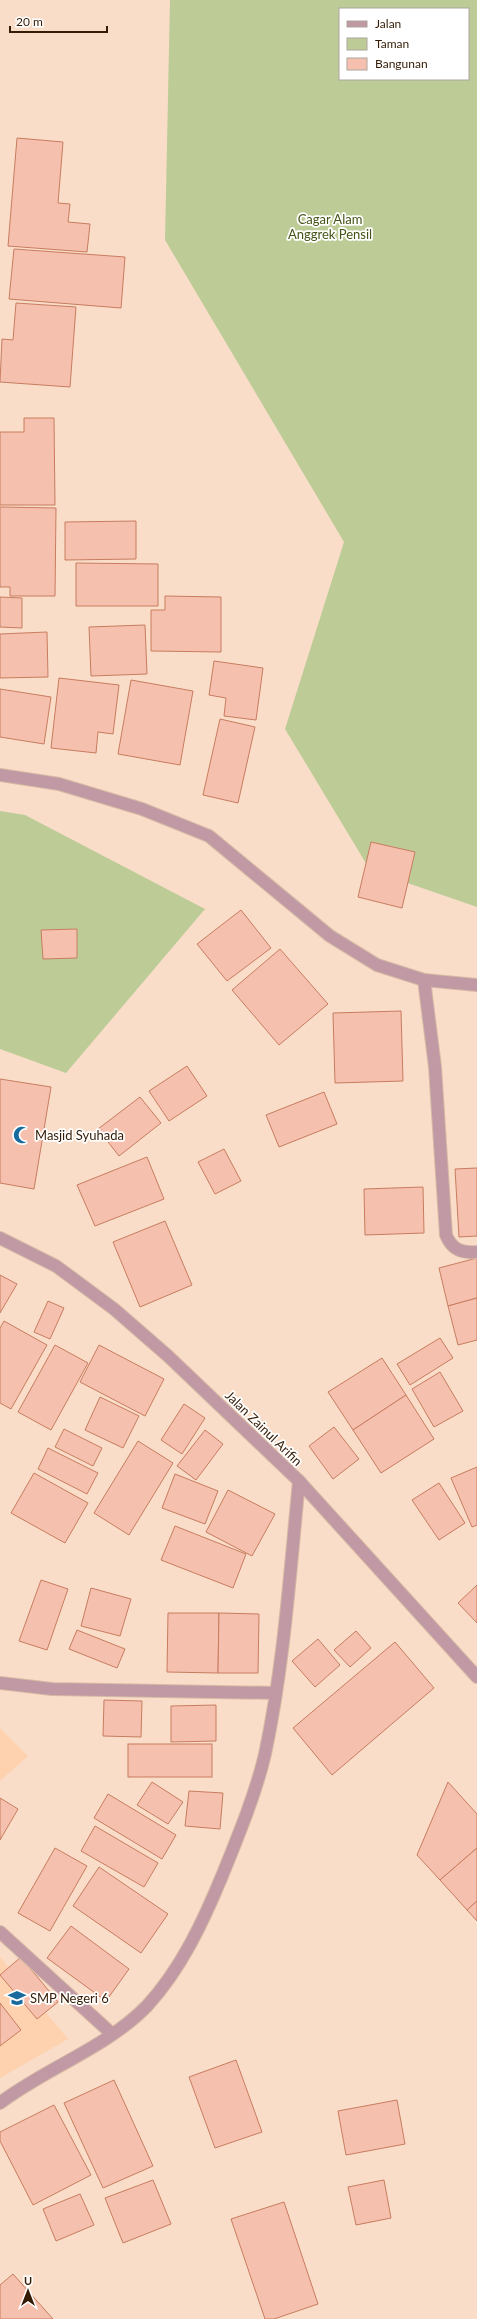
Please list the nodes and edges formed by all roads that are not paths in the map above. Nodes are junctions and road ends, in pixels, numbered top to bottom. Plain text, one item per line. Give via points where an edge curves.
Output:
1 (0, 775) edge
2 (424, 980) junction
3 (477, 985) edge
4 (0, 1238) edge
5 (477, 1252) edge
6 (299, 1481) junction
7 (477, 1677) edge
8 (0, 1683) edge
9 (276, 1694) junction
10 (0, 1932) edge
11 (112, 2034) junction
12 (0, 2103) edge

1 - 2 street via 59,784 142,809 209,836 330,936 377,965
2 - 3 street
2 - 5 street via 435,1067 446,1235 454,1248 461,1252
4 - 6 street, Jalan Zainul Arifin via 56,1266 114,1309 168,1356
6 - 7 street, Jalan Zainul Arifin
6 - 9 street
8 - 9 street via 52,1689
9 - 11 street via 264,1756 236,1840 205,1917 178,1966 146,2006
10 - 11 street
11 - 12 street via 34,2079

